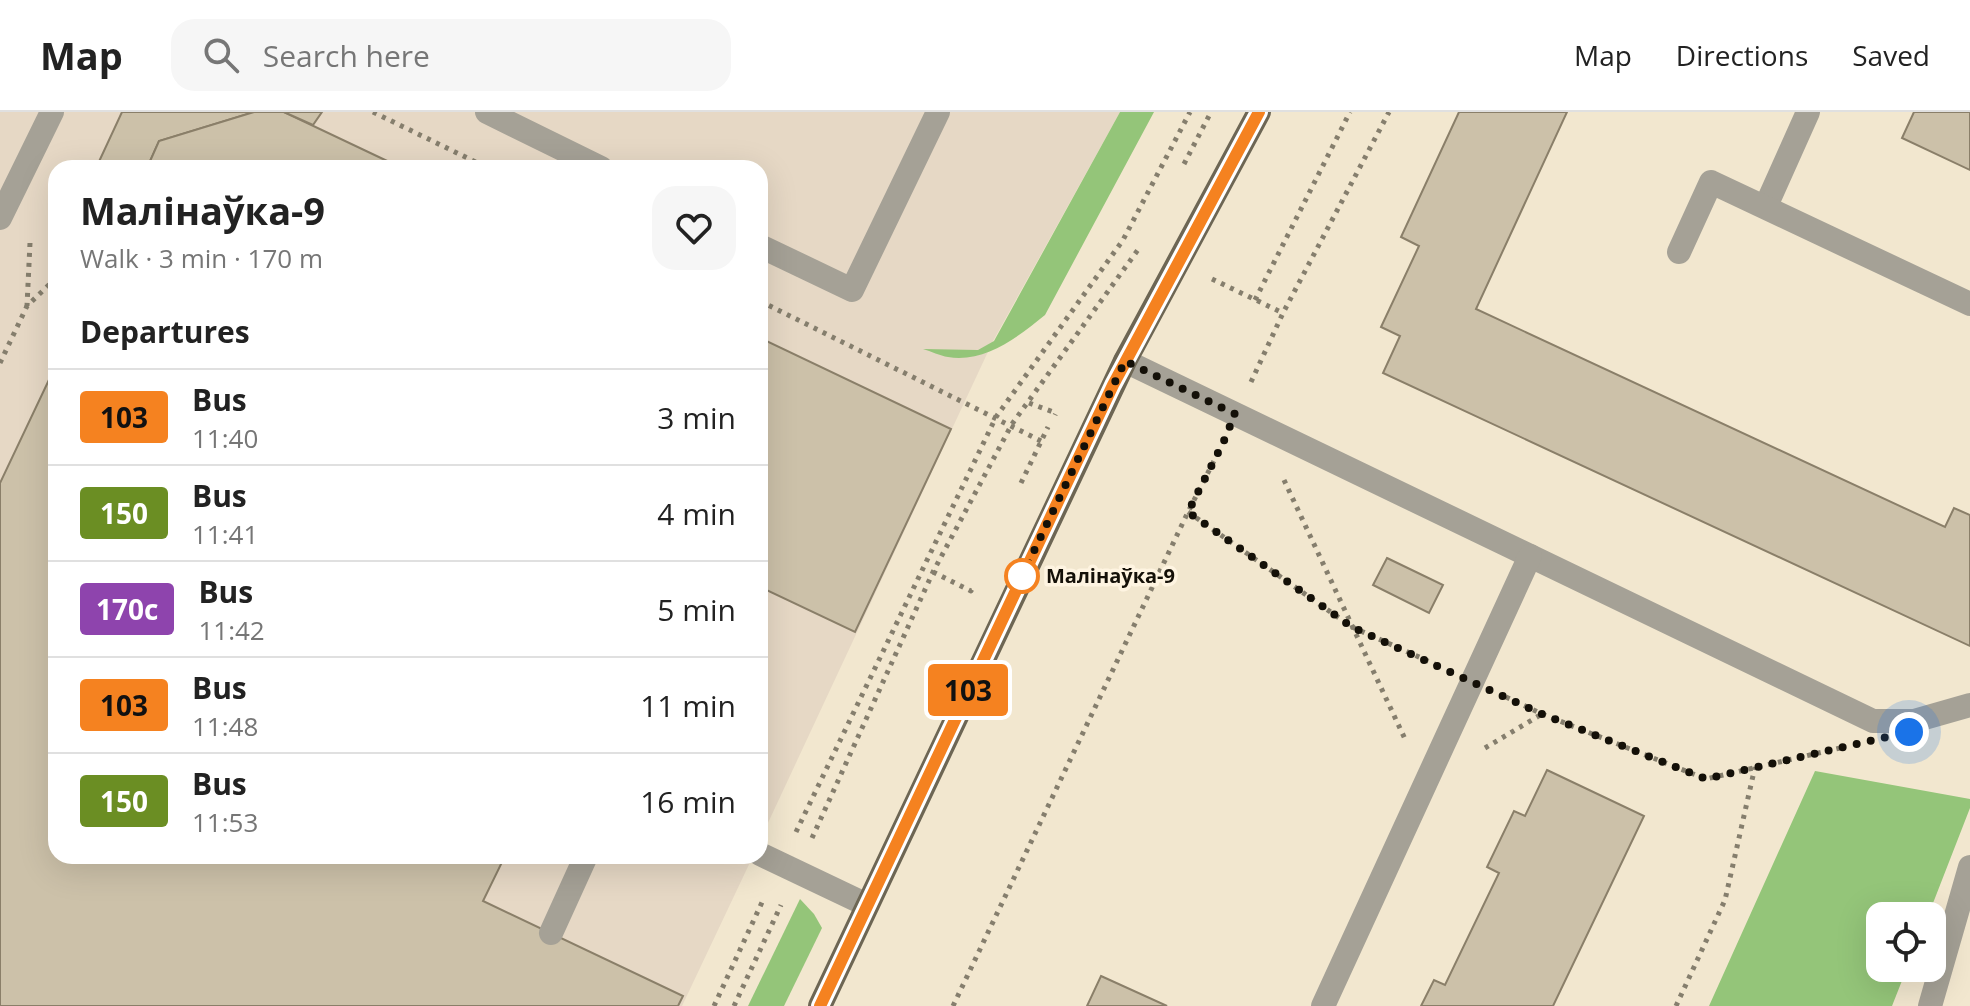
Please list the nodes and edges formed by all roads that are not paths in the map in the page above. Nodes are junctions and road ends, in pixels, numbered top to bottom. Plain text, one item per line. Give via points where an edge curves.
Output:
1 (52, 112) edge
2 (487, 112) edge
3 (938, 112) edge
4 (1259, 112) edge
5 (1808, 112) edge
6 (585, 160) edge
7 (1766, 206) junction
8 (0, 218) edge
9 (768, 250) edge
10 (1679, 252) dead end
11 (1970, 304) edge
12 (1125, 361) junction
13 (1530, 556) junction
14 (1970, 705) edge
15 (779, 863) edge
16 (582, 864) edge
17 (1970, 867) edge
18 (867, 905) junction
19 (551, 933) dead end
20 (820, 1006) edge
21 (1323, 1006) edge
22 (1930, 1006) edge

1 - 8 lane
2 - 6 lane
3 - 9 lane via 852,290
4 - 12 main road
5 - 7 lane
7 - 10 lane via 1711,182
7 - 11 lane
12 - 13 lane
12 - 18 main road
13 - 14 lane via 1873,721 1914,721
13 - 21 lane
15 - 18 lane
16 - 19 lane
17 - 22 lane
18 - 20 main road

